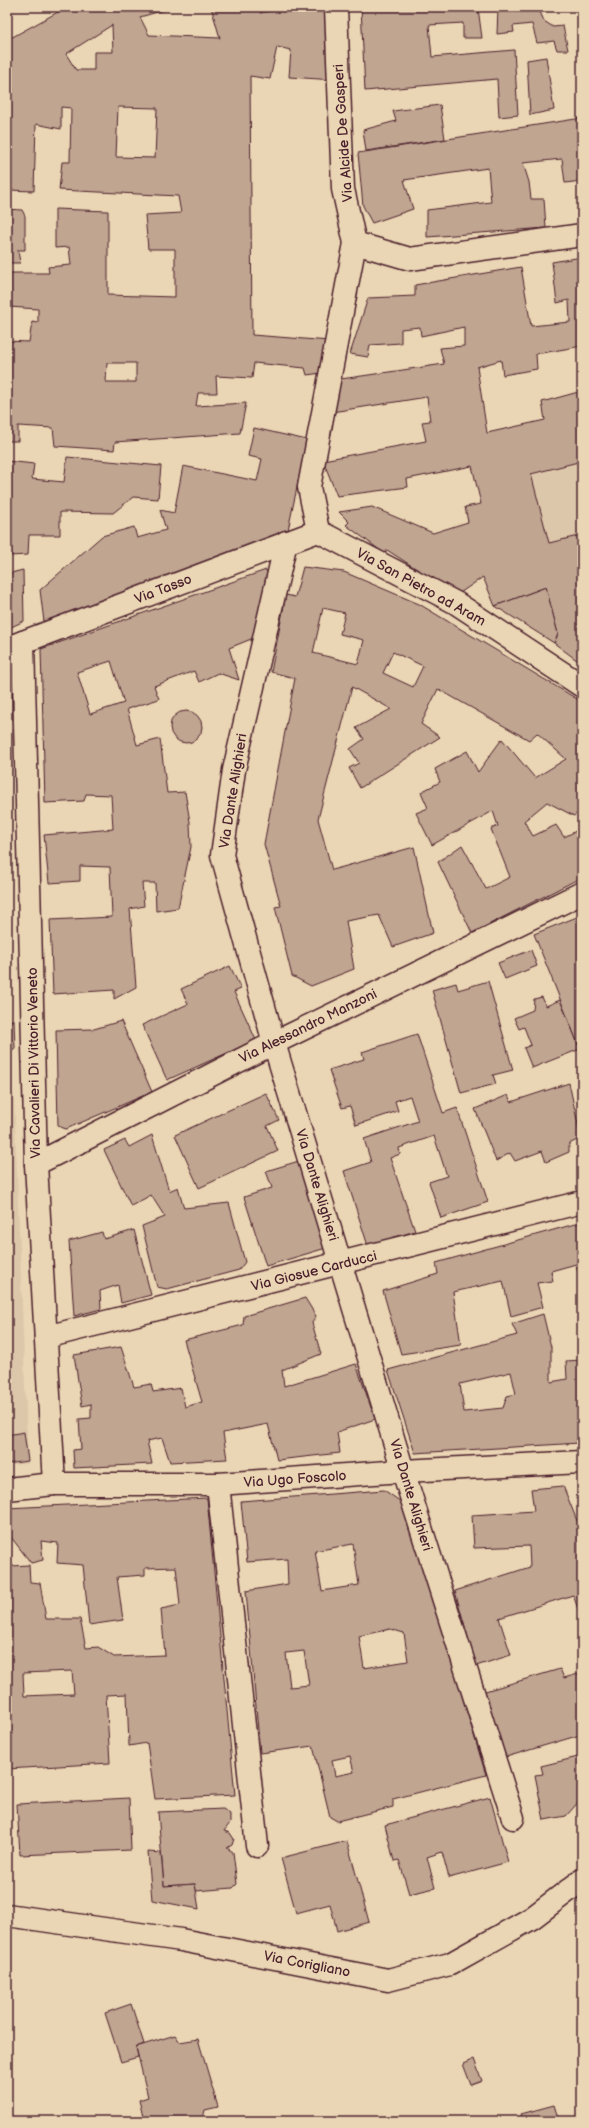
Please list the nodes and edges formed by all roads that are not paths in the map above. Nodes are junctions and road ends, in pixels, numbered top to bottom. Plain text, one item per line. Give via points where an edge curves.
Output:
1 (336, 7) edge
2 (582, 236) edge
3 (355, 244) junction
4 (318, 531) junction
5 (286, 542) junction
6 (15, 645) edge
7 (582, 686) edge
8 (582, 893) edge
9 (274, 1043) junction
10 (36, 1164) junction
11 (582, 1202) edge
12 (341, 1265) junction
13 (46, 1337) junction
14 (582, 1462) edge
15 (403, 1472) junction
16 (54, 1484) junction
17 (218, 1484) junction
18 (7, 1489) edge
19 (513, 1818) dead end
20 (257, 1846) dead end
21 (582, 1880) edge
22 (7, 1915) edge

1 - 3 street, Via Alcide De Gasperi via 343,190
2 - 3 street via 410,259
3 - 4 street via 309,487
4 - 5 street, Via Tasso
4 - 7 street, Via San Pietro ad Aram via 456,603
5 - 6 street, Via Tasso
5 - 9 street, Via Dante Alighieri via 234,770 222,855
6 - 10 street, Via Cavalieri Di Vittorio Veneto
8 - 9 street, Via Alessandro Manzoni
9 - 10 street, Via Alessandro Manzoni
9 - 12 street, Via Dante Alighieri
10 - 13 street, Via Cavalieri Di Vittorio Veneto
11 - 12 street, Via Giosue Carducci
12 - 13 street, Via Giosue Carducci
12 - 15 street, Via Dante Alighieri
13 - 16 street, Via Cavalieri Di Vittorio Veneto
14 - 15 street, Via Ugo Foscolo
15 - 17 street, Via Ugo Foscolo
15 - 19 street, Via Dante Alighieri
16 - 17 street, Via Ugo Foscolo
16 - 18 street, Via Ugo Foscolo
17 - 20 street
21 - 22 street, Via Corigliano via 532,1918 450,1964 388,1980 181,1940

